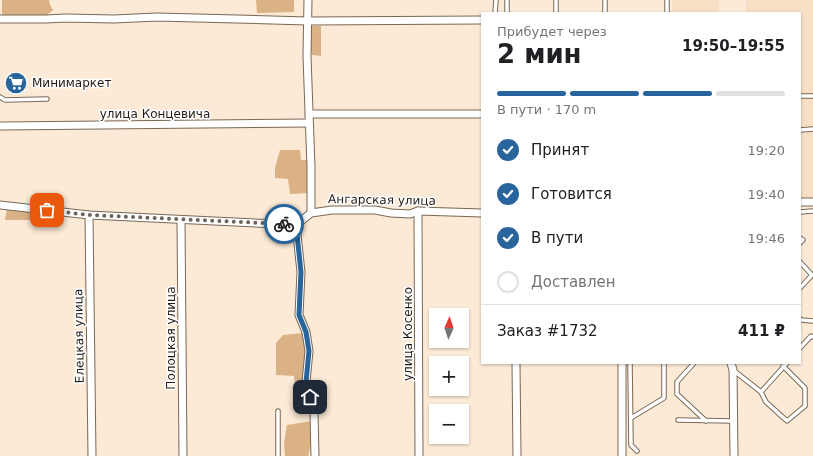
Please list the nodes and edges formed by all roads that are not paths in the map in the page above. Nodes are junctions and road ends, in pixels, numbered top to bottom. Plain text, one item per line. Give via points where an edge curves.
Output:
1 (308, 0) edge
2 (496, 0) edge
3 (507, 0) edge
4 (556, 0) edge
5 (605, 0) edge
6 (667, 0) edge
7 (495, 12) edge
8 (507, 12) edge
9 (556, 12) edge
10 (605, 12) edge
11 (667, 12) edge
12 (0, 19) edge
13 (481, 20) edge
14 (308, 21) junction
15 (801, 96) edge
16 (813, 96) edge
17 (0, 97) edge
18 (46, 99) dead end
19 (309, 114) junction
20 (481, 114) edge
21 (309, 124) junction
22 (0, 126) edge
23 (813, 129) edge
24 (801, 130) edge
25 (801, 202) edge
26 (813, 202) edge
27 (0, 205) edge
28 (418, 211) junction
29 (802, 211) edge
30 (813, 211) edge
31 (311, 213) junction
32 (481, 213) edge
33 (89, 215) junction
34 (181, 220) junction
35 (296, 225) junction
36 (801, 263) edge
37 (801, 287) edge
38 (801, 320) edge
39 (813, 320) edge
40 (813, 336) edge
41 (801, 347) edge
42 (516, 364) edge
43 (622, 364) edge
44 (630, 364) edge
45 (664, 364) edge
46 (693, 364) edge
47 (732, 366) edge
48 (784, 366) joint
49 (760, 392) junction
50 (278, 411) dead end
51 (630, 418) junction
52 (678, 420) dead end
53 (706, 421) junction
54 (733, 421) junction
55 (638, 451) dead end
56 (92, 456) edge
57 (183, 456) edge
58 (278, 456) edge
59 (315, 456) edge
60 (419, 456) edge
61 (517, 456) edge
62 (622, 456) edge
63 (734, 456) edge

1 - 14 street
2 - 7 lane
3 - 8 lane
4 - 9 lane
5 - 10 lane
6 - 11 lane
12 - 14 street via 157,17
13 - 14 street
14 - 19 street
15 - 16 lane
17 - 18 lane via 5,100
19 - 20 street
19 - 21 street
21 - 22 street, улица Концевича
21 - 31 street
23 - 24 lane
25 - 26 street
27 - 33 street
28 - 31 street, Ангарская улица via 410,214 375,210 332,210
28 - 32 street, Ангарская улица
28 - 60 street, улица Косенко
29 - 30 lane
31 - 35 street
33 - 34 street
33 - 56 street, Елецкая улица
34 - 35 street
34 - 57 street, Полоцкая улица
35 - 59 street via 301,272 299,315 306,332 309,351 306,382 314,411
36 - 37 lane via 812,275
38 - 39 lane
40 - 41 lane
42 - 61 street
43 - 62 street
44 - 51 lane
45 - 51 lane via 664,398
46 - 53 lane via 677,382 677,394
47 - 49 lane
47 - 54 street
48 - 49 lane
48 - 49 lane via 805,388 805,406 787,421 766,402
50 - 58 lane
51 - 55 lane via 630,445
52 - 53 lane
53 - 54 lane
54 - 63 street

